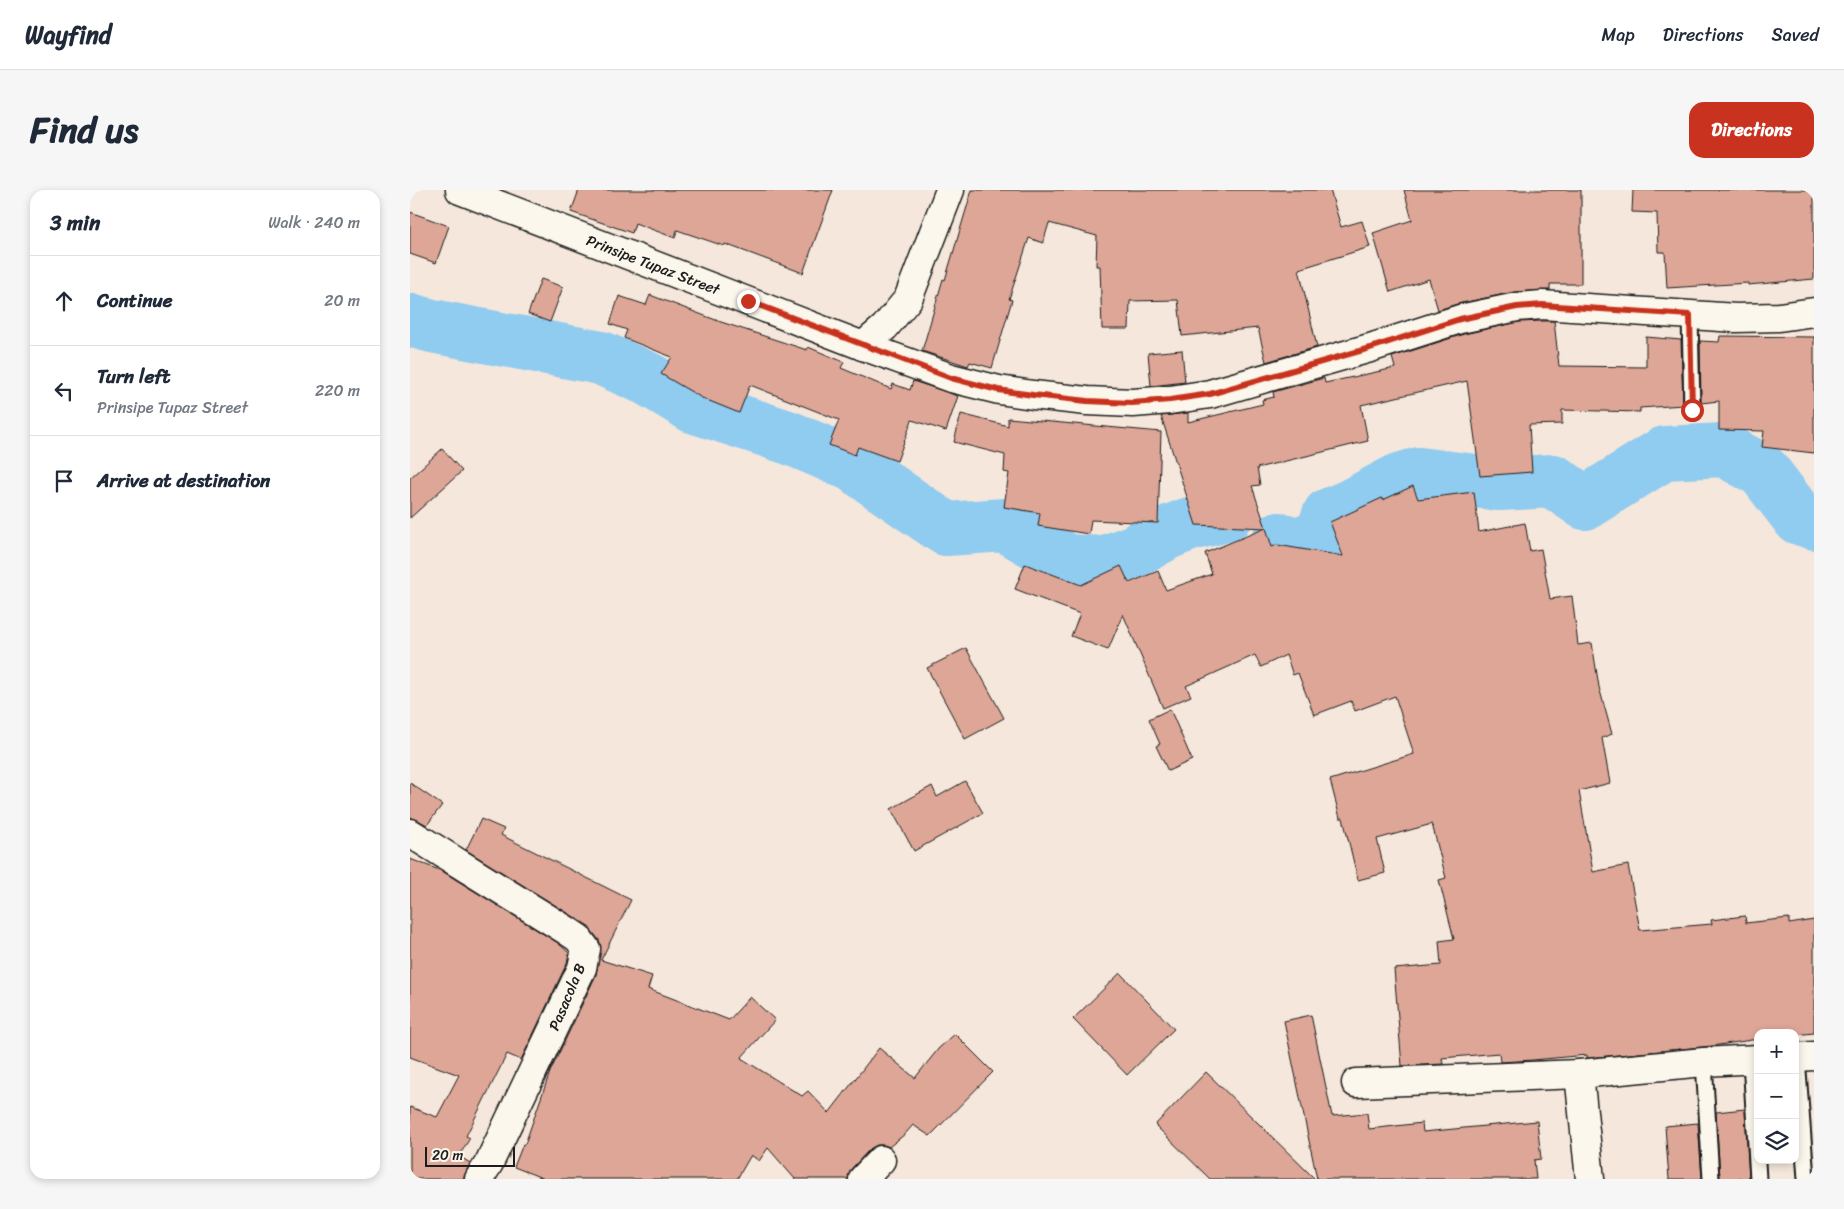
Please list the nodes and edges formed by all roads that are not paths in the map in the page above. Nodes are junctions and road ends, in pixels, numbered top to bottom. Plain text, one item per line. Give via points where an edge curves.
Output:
1 (460, 190) edge
2 (950, 190) edge
3 (1814, 312) edge
4 (1690, 315) junction
5 (863, 346) junction
6 (1692, 410) dead end
7 (410, 833) edge
8 (1802, 1057) edge
9 (1754, 1059) edge
10 (1704, 1062) junction
11 (1579, 1074) junction
12 (1755, 1074) edge
13 (1356, 1083) dead end
14 (881, 1160) dead end
15 (479, 1179) edge
16 (863, 1179) edge
17 (1590, 1179) edge
18 (1711, 1179) edge
19 (1758, 1179) edge
20 (1806, 1179) edge

1 - 5 street, Prinsipe Tupaz Street
2 - 5 street via 908,299 885,327
3 - 4 street, Prinsipe Tupaz Street via 1778,317
4 - 5 street, Prinsipe Tupaz Street via 1542,305 1517,307 1460,319 1210,394 1132,403 998,390 951,378
4 - 6 lane
7 - 15 street, Pasacola B via 566,930 586,949 582,968
8 - 20 lane
9 - 10 street
10 - 11 street
10 - 18 lane
11 - 13 street
11 - 17 street
12 - 19 lane
14 - 16 street

